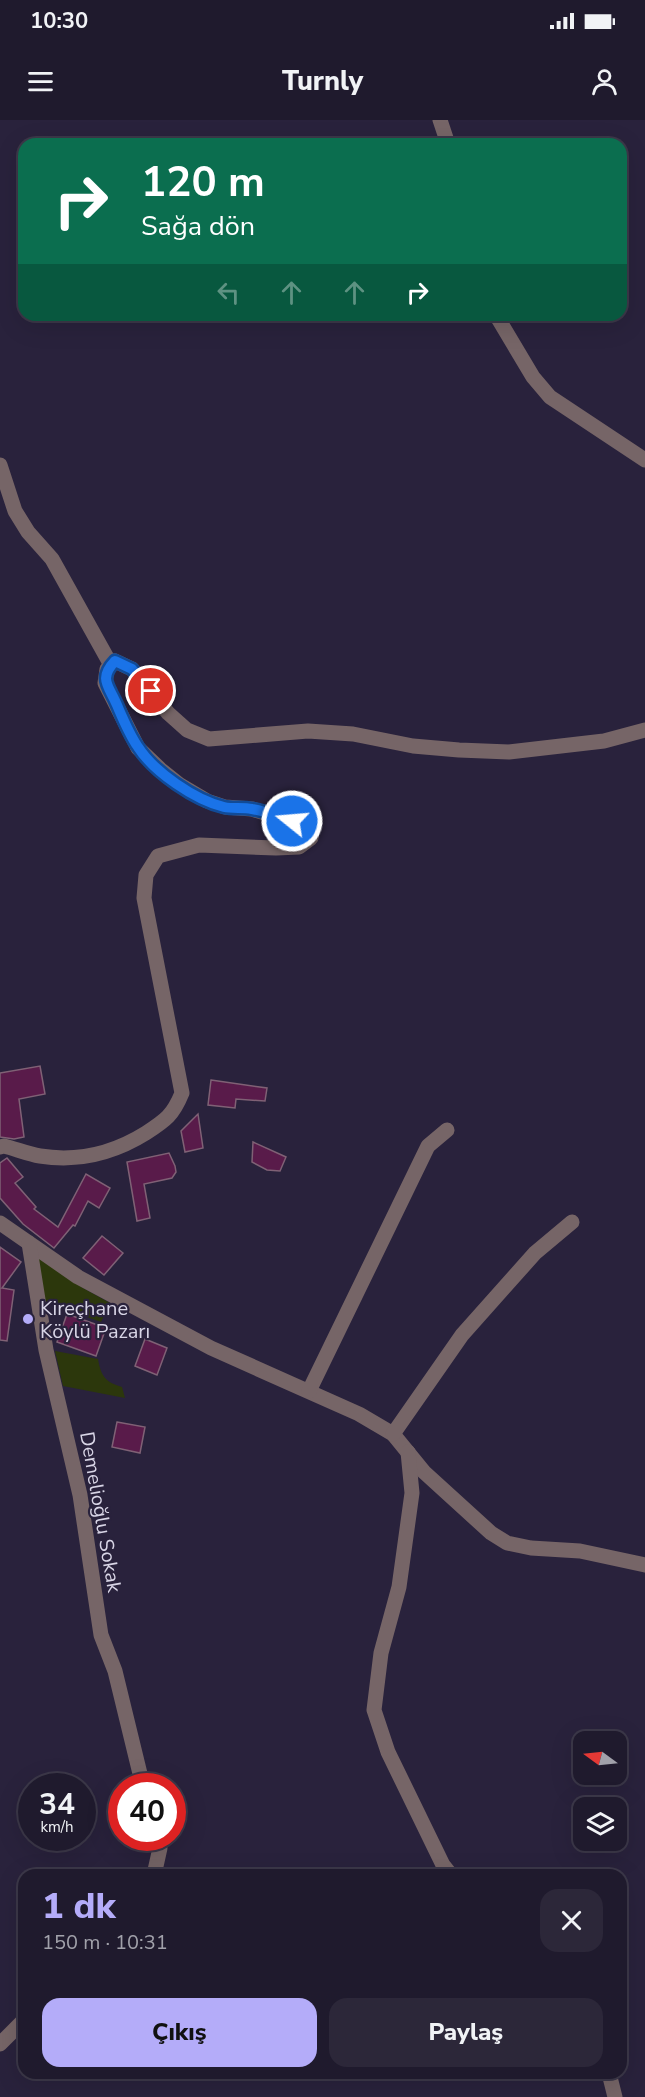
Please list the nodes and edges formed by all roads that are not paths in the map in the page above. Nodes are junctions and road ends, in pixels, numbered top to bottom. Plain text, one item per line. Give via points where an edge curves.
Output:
1 (440, 120) edge
2 (446, 138) edge
3 (500, 321) edge
4 (645, 460) edge
5 (0, 465) edge
6 (111, 665) junction
7 (645, 730) edge
8 (447, 1130) dead end
9 (0, 1147) edge
10 (0, 1222) edge
11 (572, 1222) dead end
12 (29, 1243) junction
13 (309, 1392) junction
14 (393, 1434) junction
15 (408, 1452) junction
16 (645, 1565) edge
17 (140, 1773) edge
18 (159, 1851) edge
19 (155, 1869) edge
20 (447, 1869) edge
21 (18, 2026) edge
22 (0, 2044) edge
23 (610, 2079) edge
24 (615, 2097) edge

1 - 2 street
3 - 4 street via 533,377 550,397
5 - 6 street via 15,511 52,559
6 - 7 street via 115,661 132,669 187,730 209,739 308,731 353,734 424,747 509,752 604,741
6 - 9 street via 105,683 138,748 159,769 207,801 252,809 309,827 311,838 299,847 199,845 159,856 146,875 144,898 180,1072 182,1093 176,1110 142,1136 99,1155 41,1156
8 - 13 street via 428,1146
10 - 12 street
11 - 14 street via 536,1253 462,1335
12 - 13 street via 78,1277 211,1348
12 - 17 street, Demelioğlu Sokak via 46,1350 80,1495 101,1635 115,1671
13 - 14 street
14 - 15 street
15 - 16 street via 424,1472 507,1543 580,1551
15 - 20 street via 412,1493 399,1587 381,1653 374,1710 388,1752
18 - 19 street
21 - 22 street
23 - 24 street

